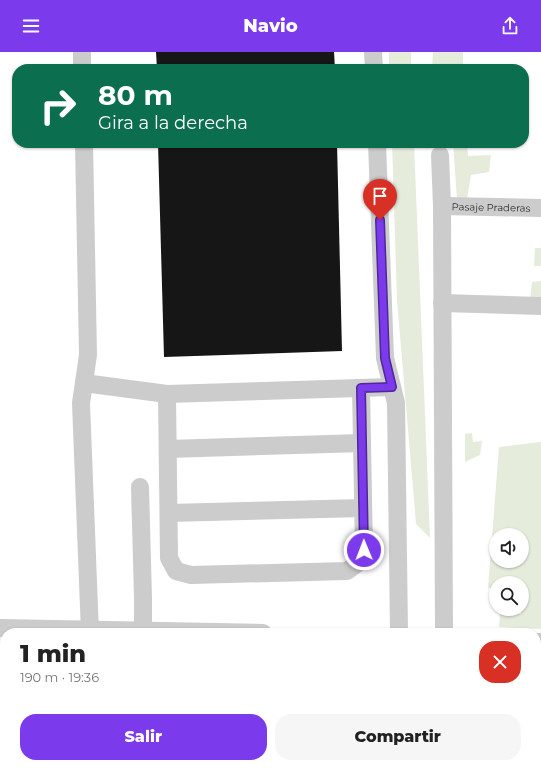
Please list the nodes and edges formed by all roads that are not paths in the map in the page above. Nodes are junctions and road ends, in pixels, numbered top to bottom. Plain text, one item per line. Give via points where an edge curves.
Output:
1 (82, 52) edge
2 (373, 52) edge
3 (82, 64) edge
4 (374, 64) edge
5 (84, 148) edge
6 (377, 148) edge
7 (440, 155) dead end
8 (442, 206) junction
9 (541, 208) edge
10 (442, 303) junction
11 (541, 306) edge
12 (84, 383) junction
13 (392, 387) junction
14 (361, 388) junction
15 (167, 394) junction
16 (362, 443) junction
17 (168, 449) junction
18 (140, 487) dead end
19 (363, 508) junction
20 (169, 513) junction
21 (90, 628) edge
22 (143, 628) edge
23 (399, 628) edge
24 (444, 628) edge

1 - 3 street
2 - 4 street
5 - 12 street via 88,355
6 - 13 street via 385,358
7 - 8 street
8 - 9 street, Pasaje Praderas
8 - 10 street
10 - 11 street
10 - 24 street
12 - 15 street
12 - 21 street via 81,403
13 - 14 street
13 - 23 street via 396,403
14 - 15 street
14 - 16 street
15 - 17 street
16 - 17 street
16 - 19 street
17 - 20 street
18 - 22 street
19 - 20 street
19 - 20 street via 364,550 358,563 347,571 191,576 176,571 169,558

